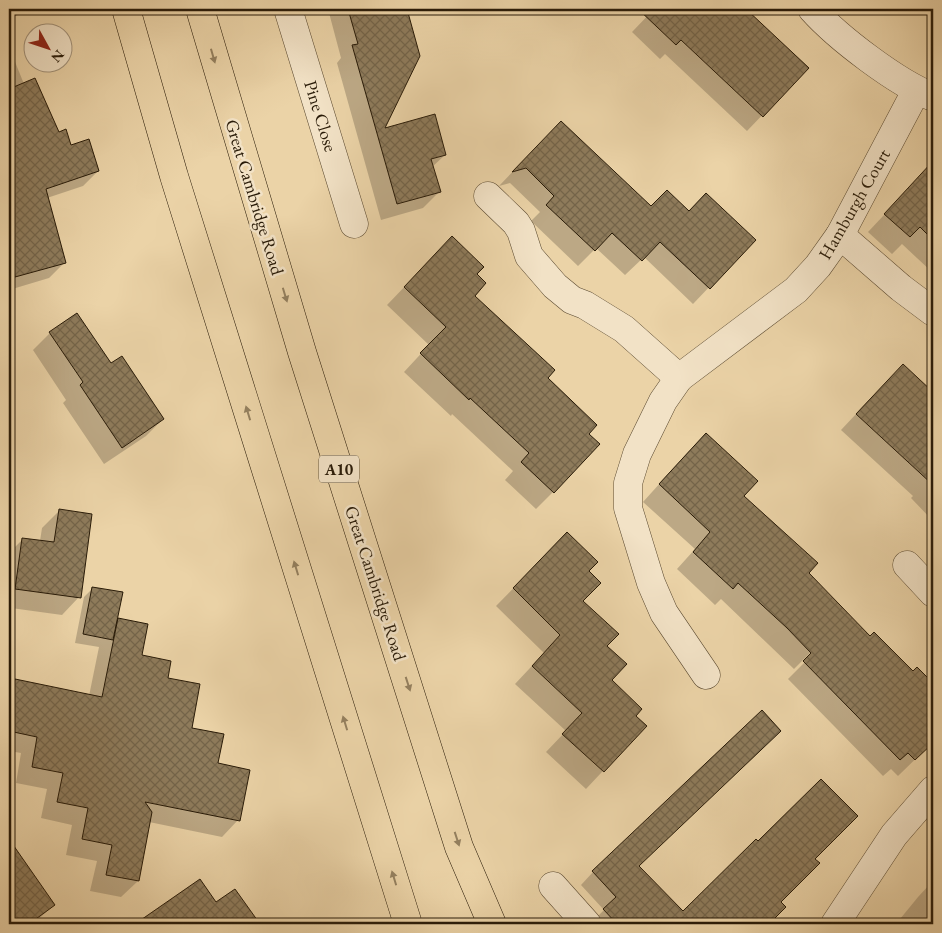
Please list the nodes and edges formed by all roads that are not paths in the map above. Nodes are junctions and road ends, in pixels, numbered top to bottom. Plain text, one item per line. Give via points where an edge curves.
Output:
1 (126, 9) edge
2 (200, 9) edge
3 (288, 9) edge
4 (812, 9) edge
5 (925, 94) edge
6 (488, 196) dead end
7 (354, 224) dead end
8 (840, 235) junction
9 (933, 312) edge
10 (679, 378) junction
11 (907, 565) dead end
12 (933, 593) edge
13 (706, 675) dead end
14 (933, 790) edge
15 (553, 886) dead end
16 (408, 924) edge
17 (492, 924) edge
18 (587, 924) edge
19 (835, 924) edge

16 -> 1 highway via 174,176
2 -> 17 highway, Great Cambridge Road / A10 via 302,352 453,828
3 - 7 street, Pine Close
4 - 5 street via 846,40
5 - 8 street, Hamburgh Court
6 - 10 street via 516,223 529,256 555,286 572,300 624,329
8 - 9 street
8 - 10 street, Hamburgh Court via 796,290
10 - 13 street, Hamburgh Court via 663,401 637,454 628,482 628,508 651,583 664,612
11 - 12 street
14 - 19 street via 894,835
15 - 18 street

